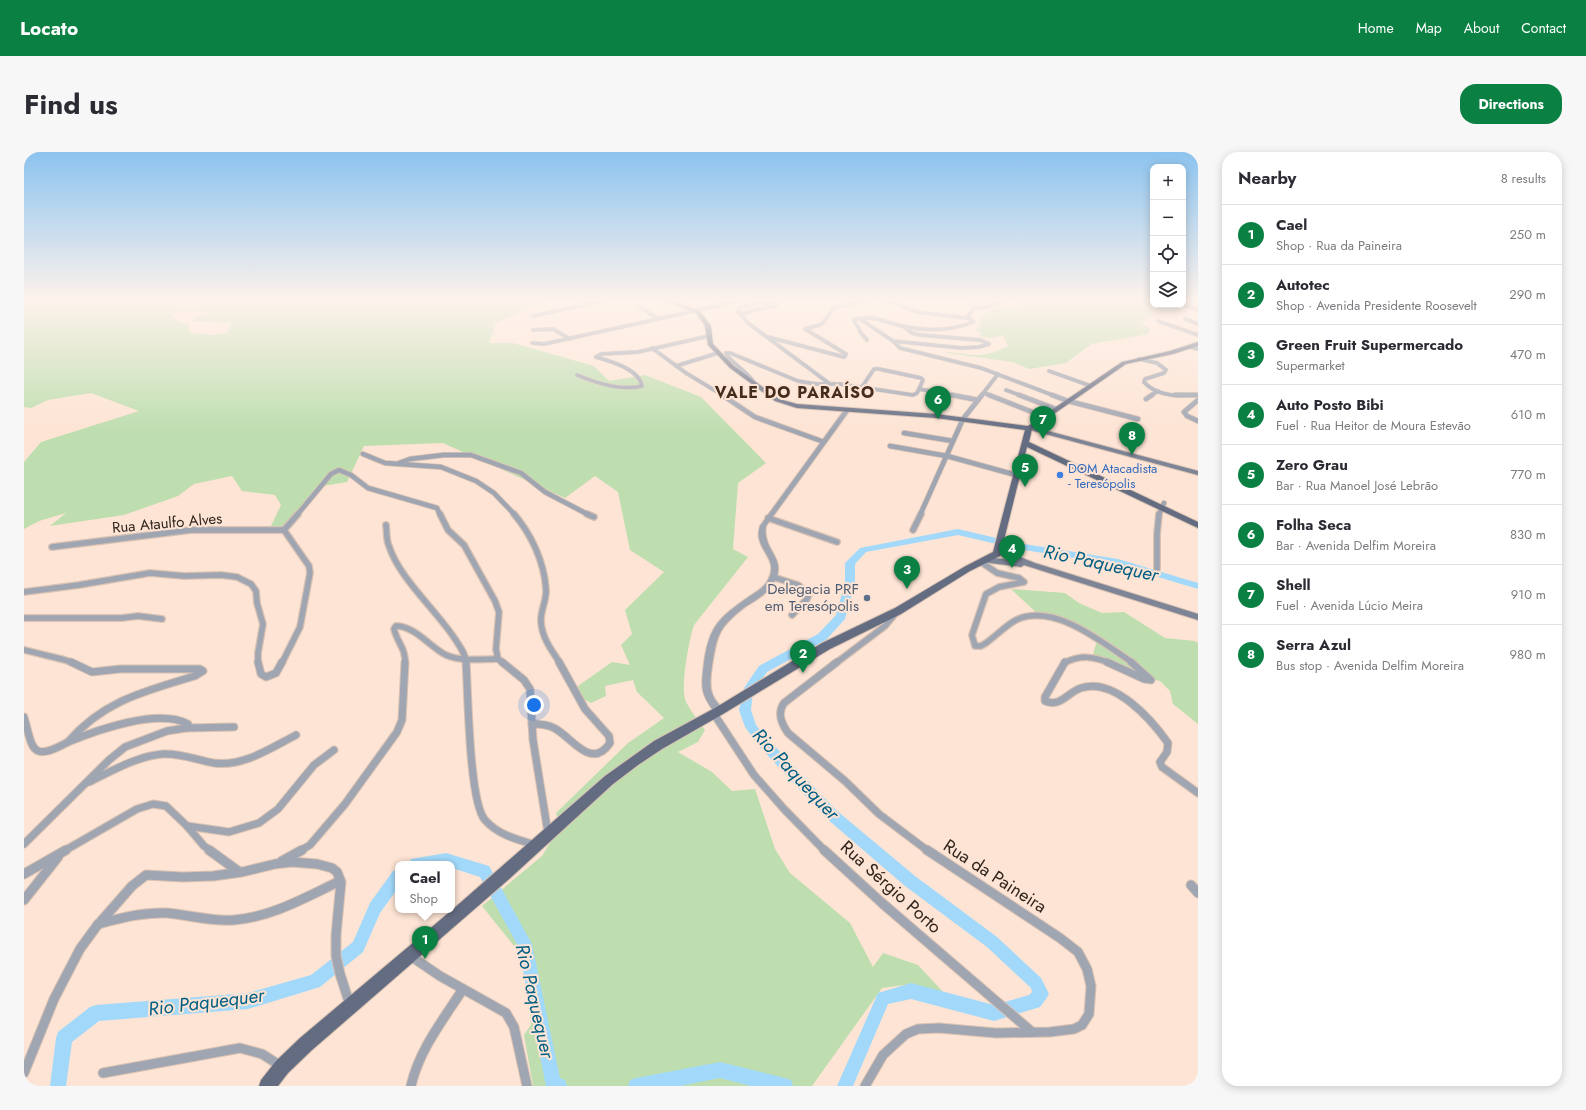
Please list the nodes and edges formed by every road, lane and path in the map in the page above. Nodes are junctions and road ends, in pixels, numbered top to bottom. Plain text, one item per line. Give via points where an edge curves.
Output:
1 (668, 345) edge
2 (710, 345) edge
3 (778, 345) edge
4 (798, 345) edge
5 (830, 345) edge
6 (896, 345) edge
7 (923, 345) edge
8 (987, 345) edge
9 (1196, 345) edge
10 (1190, 347) junction
11 (652, 348) junction
12 (1198, 349) edge
13 (718, 354) junction
14 (1147, 357) junction
15 (1139, 359) junction
16 (1153, 362) junction
17 (676, 366) junction
18 (1049, 371) dead end
19 (998, 374) junction
20 (577, 375) dead end
21 (755, 384) junction
22 (830, 384) junction
23 (1090, 386) junction
24 (862, 387) junction
25 (919, 389) junction
26 (1006, 390) dead end
27 (1158, 391) junction
28 (984, 393) junction
29 (1198, 395) edge
30 (1146, 399) dead end
31 (978, 400) junction
32 (1198, 400) edge
33 (1068, 401) junction
34 (1056, 409) junction
35 (847, 410) junction
36 (1045, 418) junction
37 (963, 419) junction
38 (1138, 419) dead end
39 (1198, 421) edge
40 (1029, 428) junction
41 (904, 433) dead end
42 (1025, 440) junction
43 (824, 442) junction
44 (953, 442) junction
45 (890, 446) dead end
46 (363, 454) dead end
47 (947, 456) junction
48 (397, 464) junction
49 (1198, 473) edge
50 (1016, 475) junction
51 (1162, 505) junction
52 (594, 517) dead end
53 (768, 518) junction
54 (1198, 520) edge
55 (386, 525) dead end
56 (1198, 525) edge
57 (284, 530) junction
58 (913, 530) dead end
59 (837, 542) dead end
60 (52, 547) dead end
61 (999, 550) junction
62 (983, 561) junction
63 (1032, 565) junction
64 (1157, 569) dead end
65 (773, 577) junction
66 (24, 592) edge
67 (898, 610) junction
68 (792, 615) dead end
69 (1198, 617) edge
70 (24, 618) edge
71 (162, 619) dead end
72 (24, 650) edge
73 (498, 659) junction
74 (467, 660) junction
75 (717, 713) junction
76 (24, 717) edge
77 (532, 724) junction
78 (234, 727) dead end
79 (186, 728) junction
80 (296, 734) dead end
81 (68, 742) junction
82 (334, 750) dead end
83 (84, 784) junction
84 (1198, 793) edge
85 (187, 826) junction
86 (548, 834) junction
87 (24, 844) edge
88 (536, 845) junction
89 (61, 854) junction
90 (278, 863) junction
91 (238, 871) junction
92 (24, 874) edge
93 (340, 881) junction
94 (1191, 885) dead end
95 (1198, 893) edge
96 (24, 900) edge
97 (98, 924) junction
98 (409, 956) junction
99 (463, 989) junction
100 (350, 1006) junction
101 (1032, 1032) junction
102 (282, 1067) junction
103 (24, 1073) edge
104 (103, 1073) dead end
105 (267, 1086) edge
106 (411, 1086) edge
107 (527, 1086) edge
108 (865, 1086) edge

1 - 11 street
2 - 13 main road
3 - 22 street
4 - 5 street via 844,356 846,354
6 - 19 street via 900,348
7 - 8 street via 962,348
9 - 10 main road
10 - 12 street
10 - 14 main road
11 - 17 street
11 - 20 street via 601,354 596,357 627,369 642,381 642,386 602,383
13 - 17 street
13 - 21 main road
14 - 15 main road
14 - 16 street
15 - 16 street
15 - 23 main road via 1124,363
16 - 27 street via 1163,366 1166,372 1144,382 1148,387
17 - 43 street via 760,420
18 - 23 street
19 - 28 street
19 - 33 street
21 - 22 street via 753,378 726,353 798,381
21 - 35 main road via 784,403
22 - 24 street
23 - 33 main road
24 - 25 street via 913,395
24 - 25 street via 876,369 921,378
25 - 31 street
26 - 34 street
27 - 29 street
27 - 30 street
28 - 31 street
28 - 36 street
31 - 37 street
32 - 39 street via 1184,412
33 - 34 main road
33 - 38 street
34 - 36 main road
35 - 37 main road
35 - 43 street
36 - 40 main road
37 - 40 main road
37 - 44 street
40 - 42 main road
40 - 49 main road
41 - 44 street
42 - 50 main road
42 - 51 main road
43 - 53 street
44 - 47 street
45 - 47 street
46 - 48 street via 376,460
47 - 50 street
47 - 58 street
48 - 52 street via 444,455 471,455 521,473 545,492
48 - 77 street via 441,467 476,481 502,501 520,521 532,540 545,581 541,622 546,642 585,709 609,736 610,743 604,753 594,754 580,748 555,728
50 - 61 main road
51 - 54 main road
51 - 56 main road
51 - 64 street via 1158,520
53 - 59 street
53 - 65 street via 763,526 762,537 774,559
55 - 74 street via 388,545 400,569 447,627
57 - 60 street, Rua Ataulfo Alves via 191,530
57 - 66 street via 309,566 310,573 300,627 284,660 271,676 262,676 257,656 263,622 256,602 256,589 234,576 148,573
57 - 73 street via 331,474 339,470 351,475 368,488 437,508 448,530 464,545 495,601 499,612 496,649
61 - 62 main road
61 - 63 main road
62 - 63 main road
62 - 67 main road
62 - 84 street via 997,573 1019,578 1024,582 990,589 972,636 973,643 981,646 1015,621 1031,616 1057,619 1081,629 1151,680 1096,658 1080,657 1064,663 1044,697 1045,701 1054,703 1086,687 1102,688 1120,695 1143,714 1168,743 1160,762 1162,767
63 - 69 main road
65 - 68 street via 803,588 808,594 807,599
65 - 75 street via 765,589 735,611 714,636 706,671 705,689
67 - 75 main road via 826,646
67 - 101 street, Rua da Paineira via 885,626 784,703 780,709 781,722 788,733 845,781 884,819 1047,928 1078,952 1091,986 1089,1014 1082,1025 1074,1029
70 - 71 street via 138,616
72 - 81 street via 65,660 92,672 120,669 203,670 195,676 112,705 73,735
73 - 74 street
73 - 77 street via 529,686
74 - 88 street via 472,760 476,798 480,810 484,818 498,831
74 - 90 street via 442,654 410,630 396,626 395,634 403,648 405,659 402,720 397,732 345,804 318,836 303,849
75 - 86 main road via 634,761
75 - 101 street, Rua Sérgio Porto via 733,745 754,775 811,836 862,884
76 - 81 street via 30,743 35,750 42,752 55,749
77 - 86 street
78 - 79 street
79 - 81 street via 187,723 159,718 128,722
79 - 83 street via 167,731 125,747
80 - 83 street via 253,756 230,762 218,763 165,754 139,760
82 - 85 street via 314,765 278,809 259,823 229,832
83 - 87 street
85 - 89 street via 166,806 153,804 137,809
85 - 91 street via 204,846
86 - 88 main road
88 - 98 main road
89 - 92 street
89 - 96 street
90 - 91 street
90 - 93 street via 295,861 321,865 337,872
91 - 97 street via 201,876 146,875
93 - 97 street via 278,909 248,918 220,920 158,912
93 - 100 street via 336,959
94 - 95 street
97 - 103 street via 76,955 61,984
98 - 99 street
98 - 100 main road
99 - 106 street via 418,1062
99 - 107 street via 506,1013 514,1027
100 - 102 main road
101 - 108 street, Rua da Paineira via 918,1029 906,1034 883,1055
102 - 104 street via 264,1053 240,1048
102 - 105 main road

